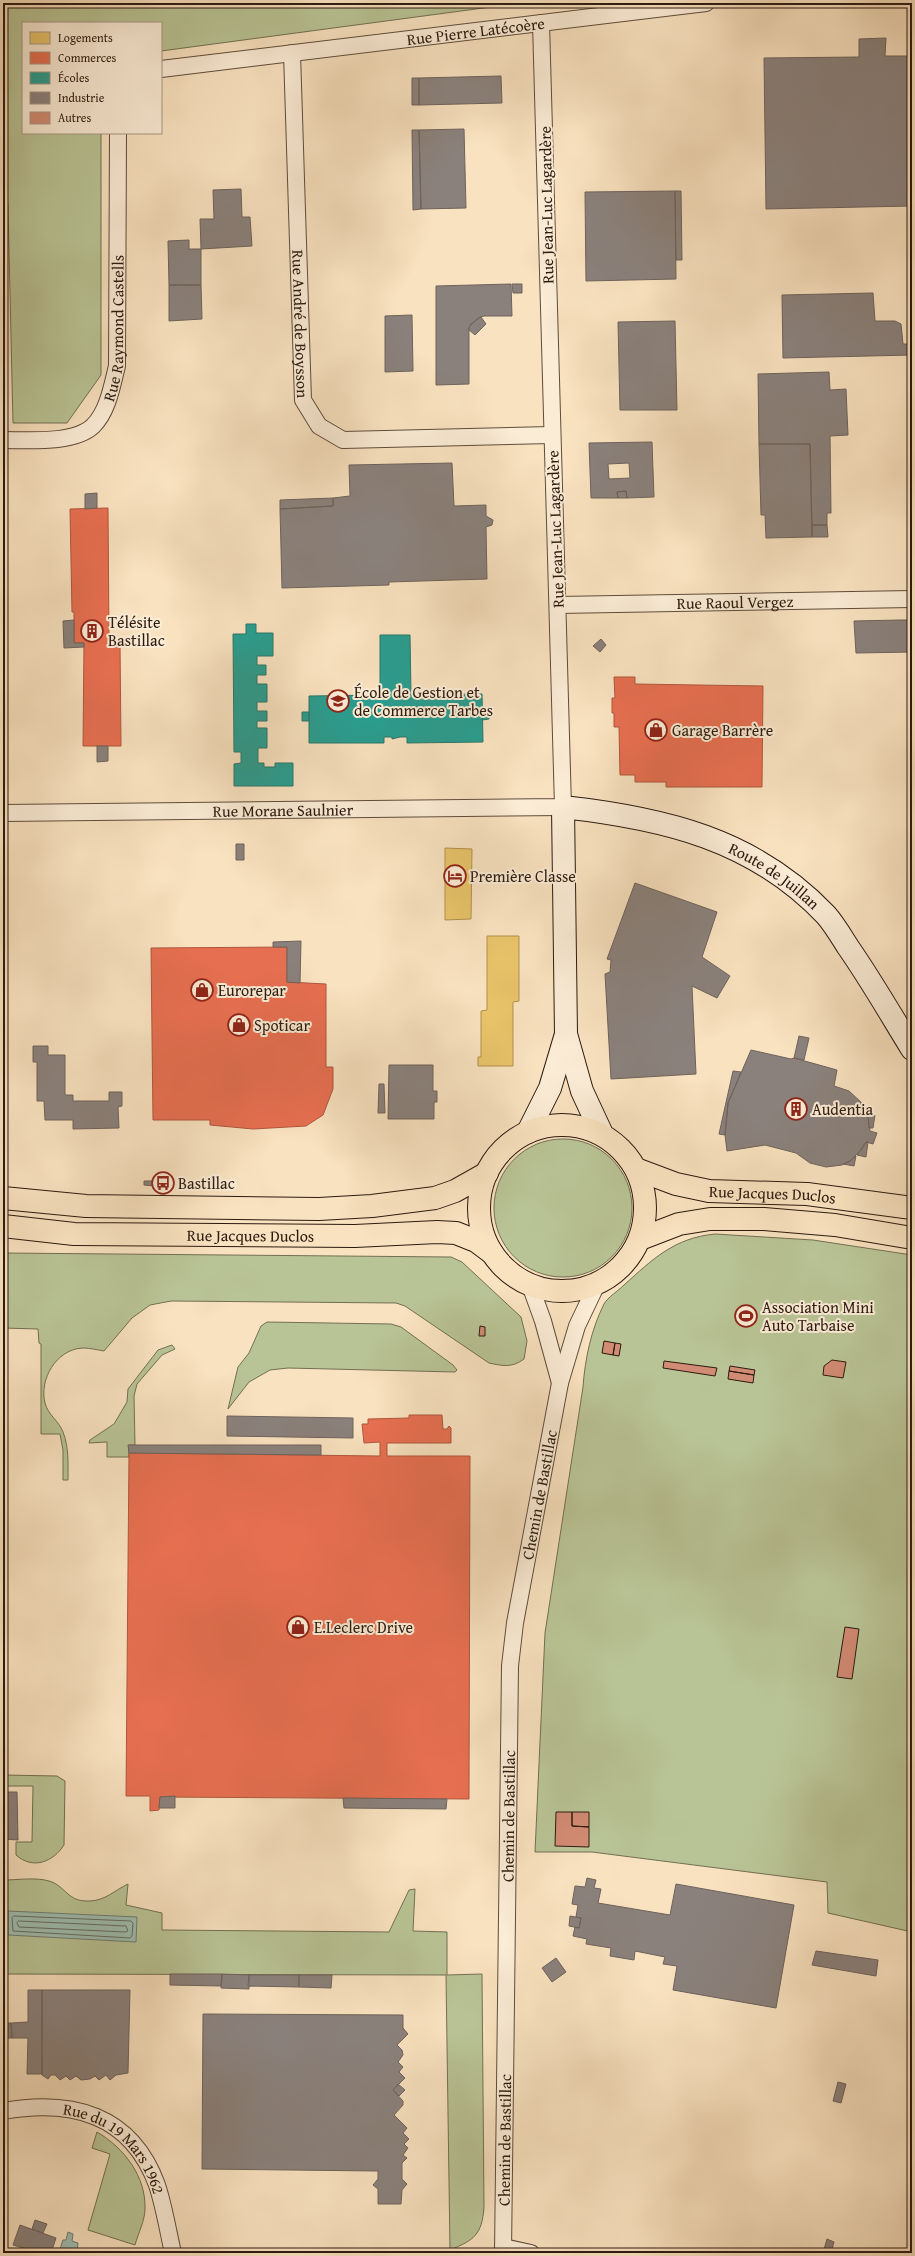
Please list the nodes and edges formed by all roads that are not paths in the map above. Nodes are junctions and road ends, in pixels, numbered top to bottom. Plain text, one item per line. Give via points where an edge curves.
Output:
1 (706, 3) edge
2 (541, 23) junction
3 (292, 53) junction
4 (162, 69) edge
5 (118, 134) edge
6 (551, 435) junction
7 (3, 440) edge
8 (912, 599) edge
9 (558, 605) junction
10 (563, 808) junction
11 (3, 813) edge
12 (566, 1034) junction
13 (912, 1049) edge
14 (528, 1132) junction
15 (602, 1134) junction
16 (636, 1169) junction
17 (487, 1172) junction
18 (3, 1198) edge
19 (912, 1208) edge
20 (3, 1226) edge
21 (912, 1238) edge
22 (640, 1239) junction
23 (492, 1253) junction
24 (597, 1284) junction
25 (530, 1285) junction
26 (560, 1383) junction
27 (3, 2111) edge
28 (503, 2250) edge
29 (173, 2253) edge
30 (531, 2253) edge

1 - 2 street, Rue Pierre Latécoère
2 - 3 street, Rue Pierre Latécoère
2 - 6 street, Rue Jean-Luc Lagardère
3 - 4 street
3 - 6 street, Rue André de Boysson via 303,400 319,426 343,440
5 - 7 street, Rue Raymond Castells via 117,366 108,401 93,426 74,437
6 - 9 street, Rue Jean-Luc Lagardère
8 - 9 street, Rue Raoul Vergez
9 - 10 street, Rue Jean-Luc Lagardère
10 - 11 street, Rue Morane Saulnier
10 - 12 street, Rue Jean-Luc Lagardère
10 - 13 street, Route de Juillan via 606,812 681,827 719,841 760,861 795,885 826,916 870,979
12 - 14 street, Rue Jean-Luc Lagardère via 550,1088
12 - 15 street, Rue Jean-Luc Lagardère via 582,1090
14 - 15 main road via 552,1125 578,1126
14 - 17 main road via 511,1142 497,1156
15 - 16 main road via 622,1149
16 - 19 main road, Rue Jacques Duclos via 676,1184 709,1191 807,1194
16 - 22 main road via 644,1192 645,1216
17 - 18 main road, Rue Jacques Duclos via 455,1191 435,1198 372,1206 319,1209 86,1206
17 - 23 main road via 480,1192 479,1213 483,1234
20 - 23 main road, Rue Jacques Duclos via 74,1234 355,1236 437,1232 463,1236 476,1241
21 - 22 main road, Rue Jacques Duclos via 835,1225 764,1219 710,1219 680,1224
22 - 24 main road via 630,1257 615,1273
23 - 25 main road via 509,1272
24 - 25 main road via 575,1290 552,1290
24 - 26 street, Chemin de Bastillac via 576,1326
25 - 26 street, Chemin de Bastillac
26 - 28 street, Chemin de Bastillac via 515,1623 510,1666
27 - 29 street, Rue du 19 Mars 1962 via 24,2107 58,2106 94,2114 122,2131 140,2150 157,2185
28 - 30 street

